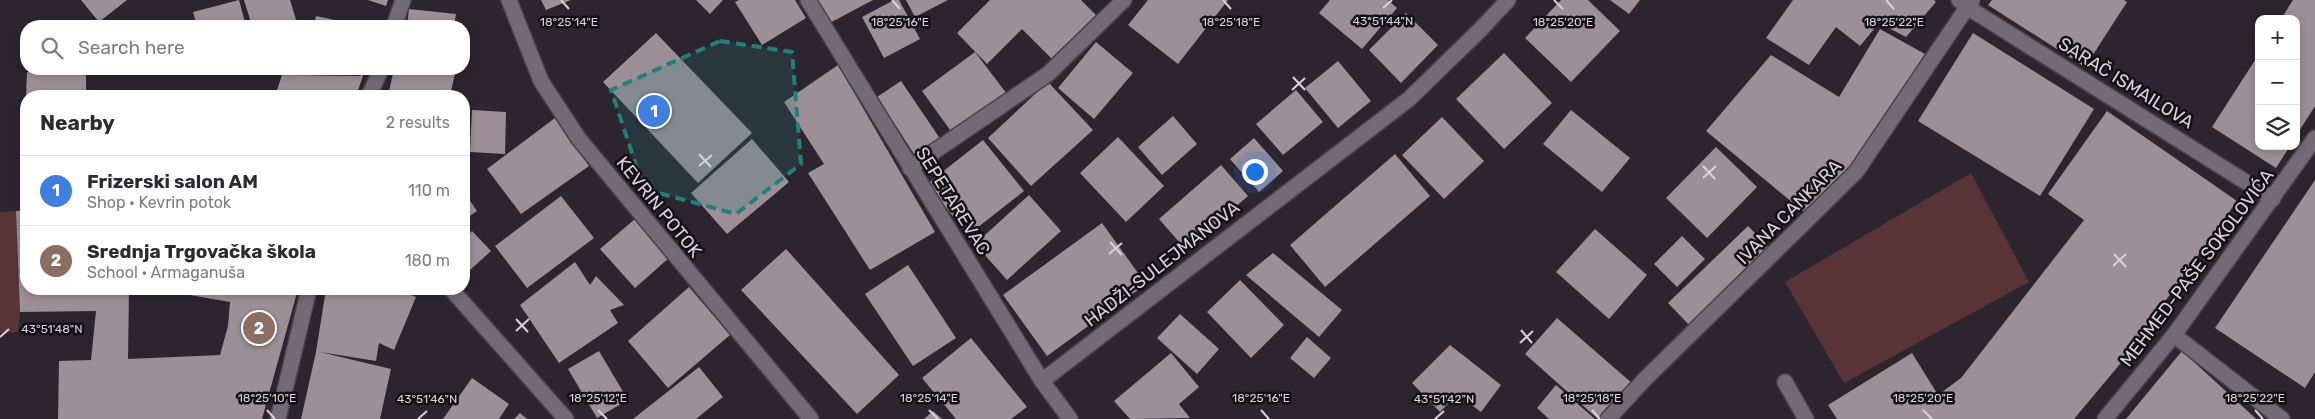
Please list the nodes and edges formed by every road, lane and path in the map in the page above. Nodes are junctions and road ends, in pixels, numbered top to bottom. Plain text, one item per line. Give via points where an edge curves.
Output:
1 (403, 0) edge
2 (509, 0) edge
3 (808, 0) edge
4 (1124, 0) edge
5 (1508, 0) edge
6 (1966, 2) edge
7 (396, 20) edge
8 (378, 75) edge
9 (372, 90) edge
10 (2315, 138) edge
11 (910, 168) junction
12 (2274, 199) junction
13 (308, 295) edge
14 (456, 295) edge
15 (2174, 335) junction
16 (1042, 380) junction
17 (1785, 382) dead end
18 (278, 419) edge
19 (566, 419) edge
20 (811, 419) edge
21 (1070, 419) edge
22 (1608, 419) edge
23 (1806, 419) edge
24 (2105, 419) edge
25 (2282, 419) edge

1 - 7 street
2 - 20 street, KEVRIN POTOK via 541,81 579,139
3 - 11 street, SEPETAREVAC
4 - 11 street via 1048,74
5 - 16 street, HADŽI-SULEJMANOVA via 1409,99
6 - 12 street, SARAČ ISMAILOVA
6 - 22 street, IVANA CANKARA via 1856,172
8 - 9 street
10 - 12 street, MEHMED-PAŠE SOKOLOVIĆA
11 - 16 street, SEPETAREVAC
12 - 15 street, MEHMED-PAŠE SOKOLOVIĆA
13 - 18 street
14 - 19 street
15 - 24 street, MEHMED-PAŠE SOKOLOVIĆA
15 - 25 street
16 - 21 street, SEPETAREVAC
17 - 23 street

